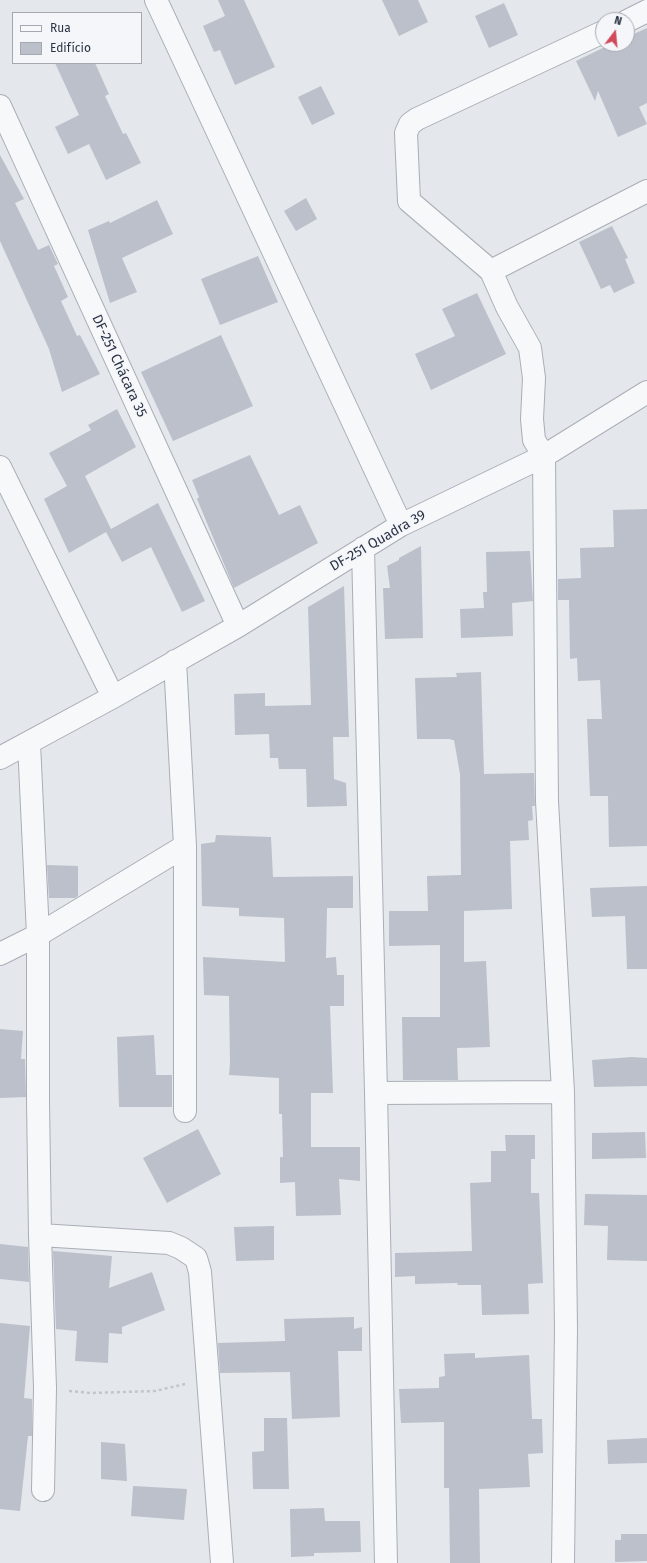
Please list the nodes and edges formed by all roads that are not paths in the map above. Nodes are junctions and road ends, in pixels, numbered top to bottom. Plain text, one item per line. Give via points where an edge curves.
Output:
1 (156, 0) edge
2 (647, 12) edge
3 (635, 17) edge
4 (595, 36) edge
5 (0, 106) edge
6 (647, 192) edge
7 (491, 271) junction
8 (647, 392) edge
9 (544, 456) junction
10 (0, 467) edge
11 (401, 525) junction
12 (363, 548) junction
13 (238, 626) junction
14 (175, 662) junction
15 (113, 697) junction
16 (29, 743) junction
17 (0, 758) edge
18 (185, 846) junction
19 (38, 935) junction
20 (0, 954) edge
21 (563, 1092) junction
22 (376, 1093) junction
23 (185, 1111) dead end
24 (40, 1235) junction
25 (43, 1490) dead end
26 (222, 1563) edge
27 (386, 1563) edge
28 (563, 1563) edge

1 - 11 street
2 - 3 street
4 - 7 street via 417,119 410,124 406,133 409,201
5 - 13 street, DF-251 Chácara 35
6 - 7 street
7 - 9 street via 530,348 534,378 533,433 534,440
8 - 9 street, DF-251 Quadra 39
9 - 11 street, DF-251 Quadra 39
9 - 21 street via 547,801
10 - 15 street
11 - 12 street, DF-251 Quadra 39
12 - 13 street, DF-251 Quadra 39
12 - 22 street
13 - 14 street, DF-251 Quadra 39
14 - 15 street, DF-251 Quadra 39
14 - 18 street
15 - 16 street, DF-251 Quadra 39
16 - 17 street, DF-251 Quadra 39
16 - 19 street
18 - 19 street
18 - 23 street
19 - 20 street
19 - 24 street
21 - 22 street
21 - 28 street via 566,1329
22 - 27 street
24 - 25 street via 45,1388
24 - 26 street via 169,1243 196,1258 200,1272

